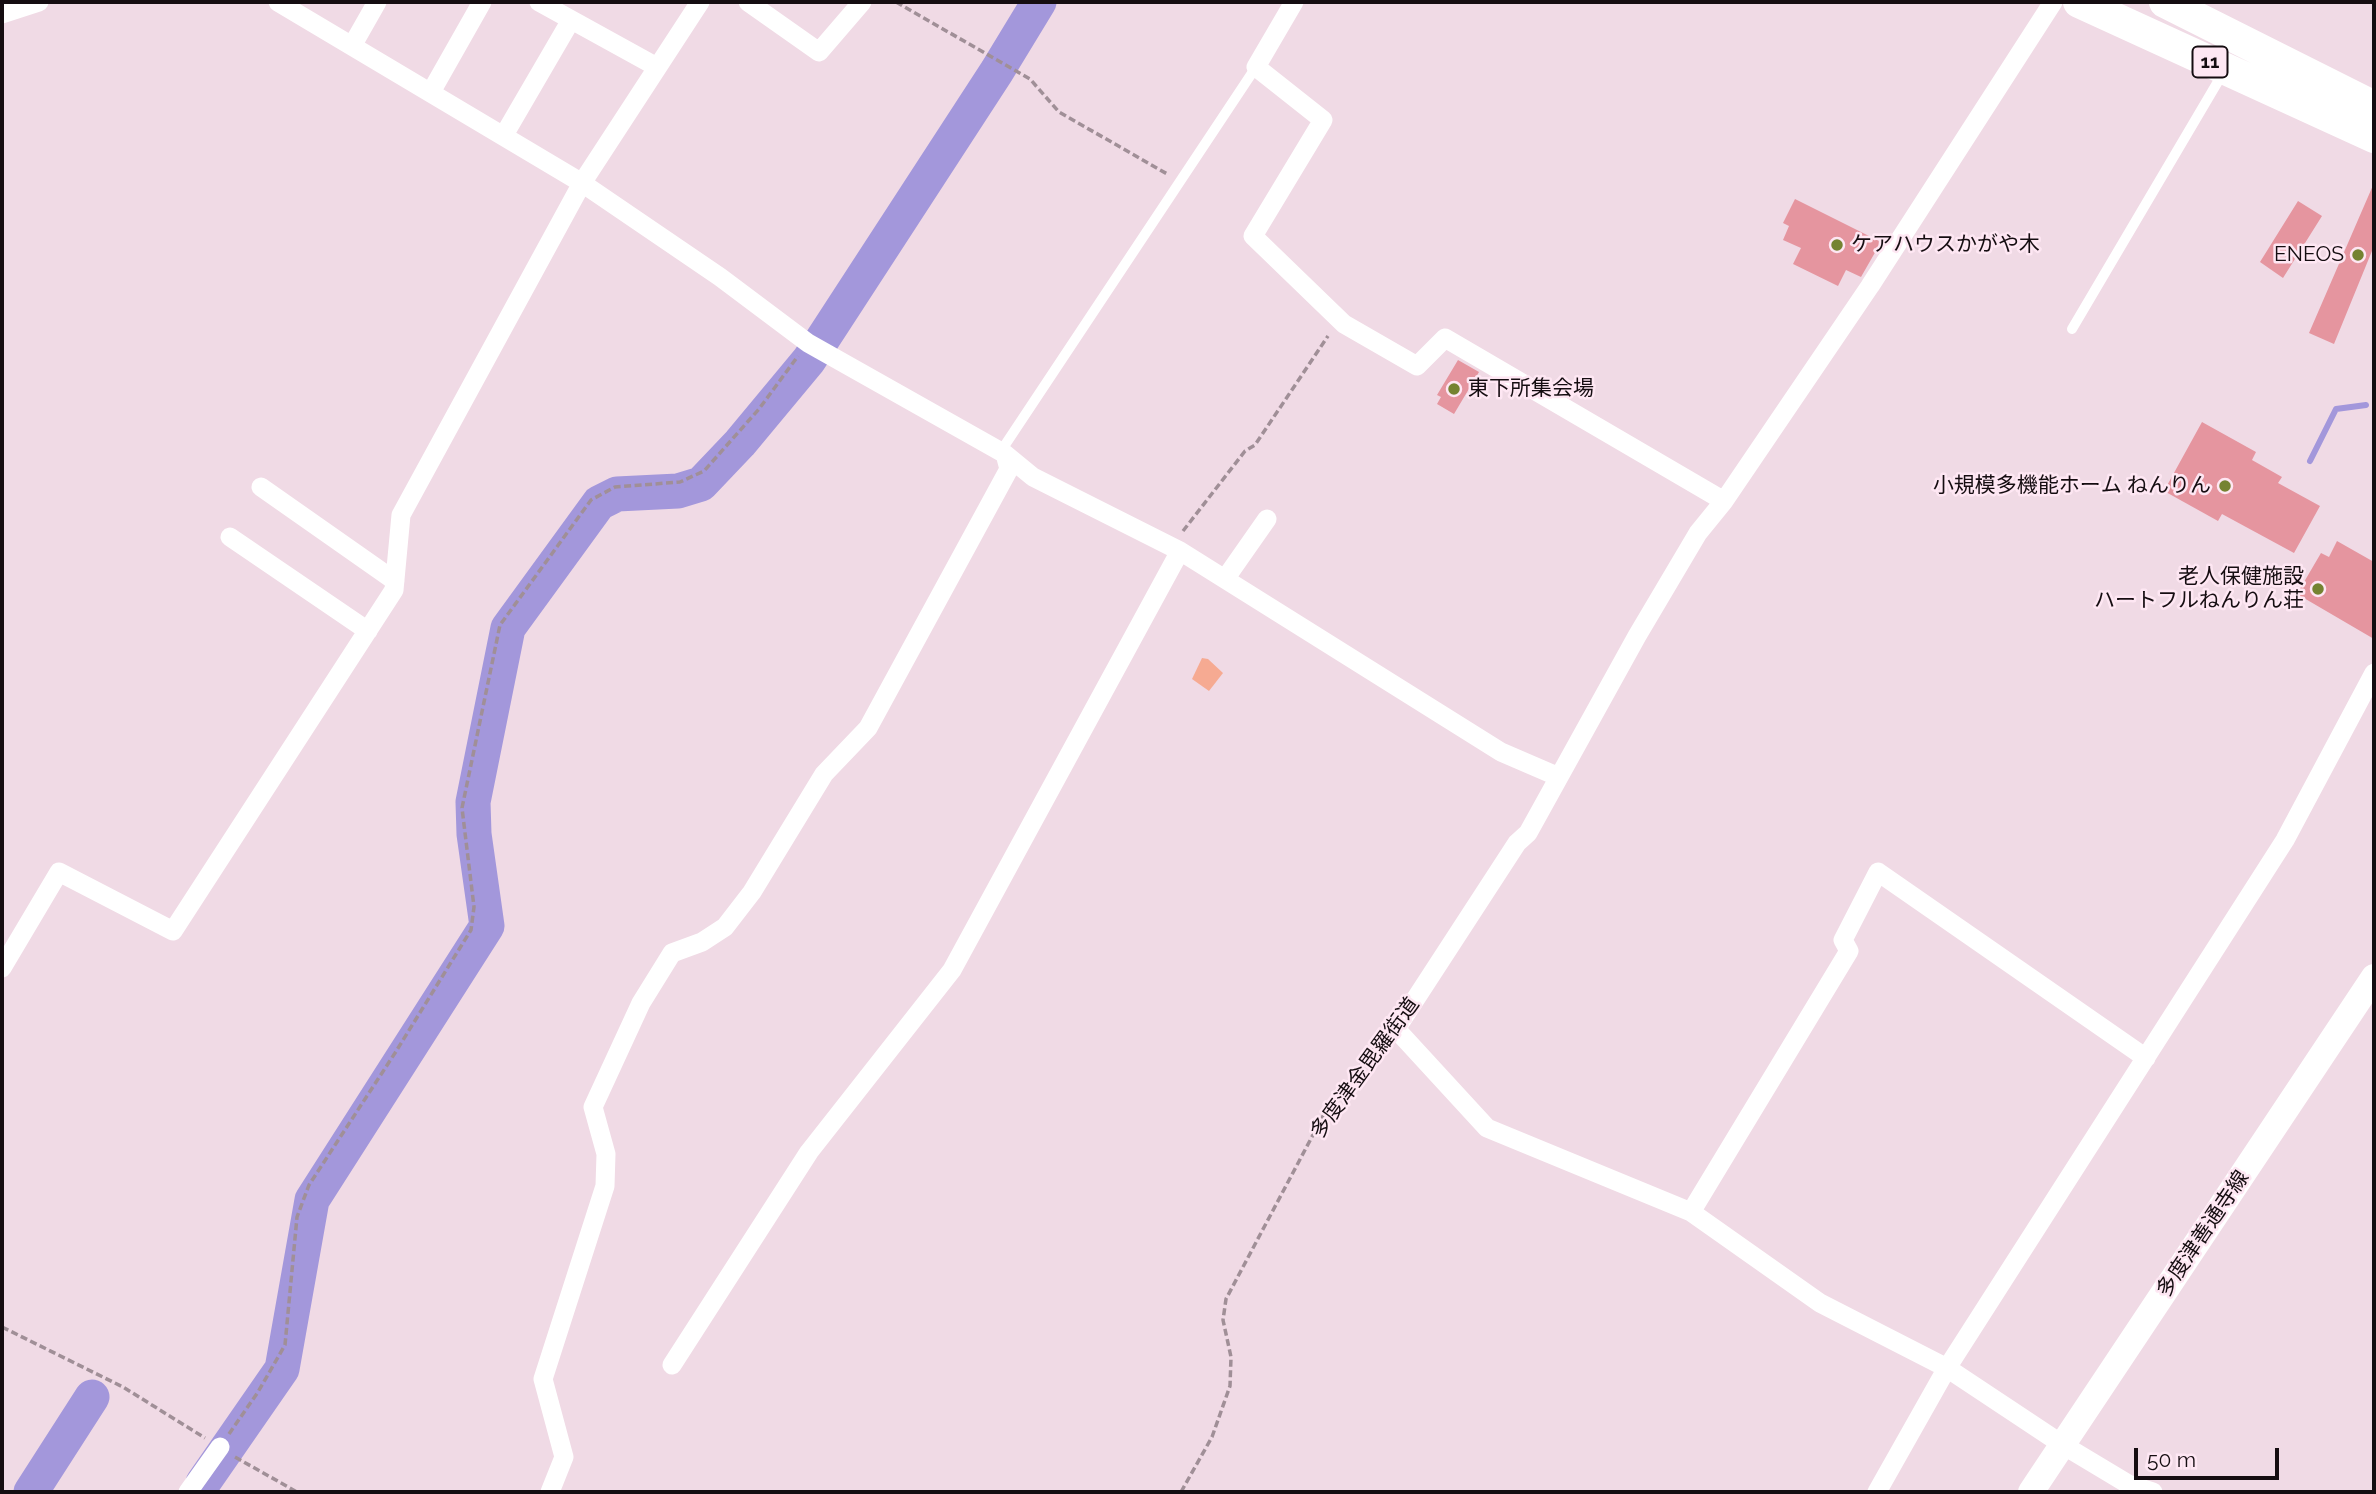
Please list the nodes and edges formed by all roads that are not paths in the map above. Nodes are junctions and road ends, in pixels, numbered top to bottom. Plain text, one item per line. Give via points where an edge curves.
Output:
1 (39, 2) edge
2 (278, 2) edge
3 (377, 2) edge
4 (481, 2) edge
5 (539, 2) edge
6 (700, 2) edge
7 (748, 2) edge
8 (862, 2) edge
9 (1294, 2) edge
10 (2053, 2) edge
11 (2079, 2) edge
12 (2165, 2) edge
13 (2, 14) edge
14 (571, 19) junction
15 (352, 46) junction
16 (657, 67) junction
17 (1256, 67) junction
18 (2225, 69) junction
19 (431, 92) junction
20 (2374, 107) edge
21 (504, 135) junction
22 (2374, 138) edge
23 (582, 183) junction
24 (2072, 329) dead end
25 (1003, 451) junction
26 (261, 487) dead end
27 (1724, 502) junction
28 (1267, 519) dead end
29 (230, 537) dead end
30 (1175, 549) junction
31 (1225, 579) junction
32 (395, 581) junction
33 (368, 631) junction
34 (2374, 673) edge
35 (1559, 777) junction
36 (2, 968) edge
37 (2374, 976) edge
38 (2146, 1058) junction
39 (1691, 1212) junction
40 (672, 1365) dead end
41 (1947, 1367) junction
42 (2063, 1445) junction
43 (225, 1451) road end
44 (188, 1492) edge
45 (550, 1492) edge
46 (1877, 1492) edge
47 (2031, 1492) edge
48 (2153, 1492) edge

1 - 13 street
2 - 15 street
3 - 15 street
4 - 19 street
5 - 14 street
6 - 16 street
7 - 8 street via 819,52
9 - 17 street
10 - 27 street, 多度津金毘羅街道
11 - 18 highway, 11
12 - 20 highway, 11
14 - 16 street
14 - 21 street
15 - 19 street
16 - 23 street
17 - 25 lane
17 - 27 street via 1323,120 1253,236 1339,320 1417,366 1445,338
18 - 22 highway, 11
18 - 24 lane
19 - 21 street
21 - 23 street
23 - 25 street via 813,346
23 - 32 street via 401,515
25 - 30 street via 1033,477
25 - 45 street via 1009,468 868,728 824,774 752,892 725,927 672,953 641,1003 593,1107 606,1154 605,1186 543,1379 564,1457
26 - 32 street via 314,517
27 - 35 street, 多度津金毘羅街道 via 1698,533
28 - 31 street
29 - 33 street
30 - 31 street
30 - 40 street via 951,970 809,1152
31 - 35 street via 1501,752
32 - 33 street
33 - 36 street via 173,931 59,872
34 - 38 street via 2285,840
35 - 39 street, 多度津金毘羅街道 via 1528,833 1517,843 1396,1029 1487,1128
37 - 42 main road, 多度津善通寺線
38 - 39 street via 1878,872 1843,940 1849,951
38 - 41 street
39 - 41 street via 1820,1303
41 - 42 street
41 - 46 street
42 - 47 main road, 多度津善通寺線
42 - 48 street via 2128,1484
43 - 44 street

